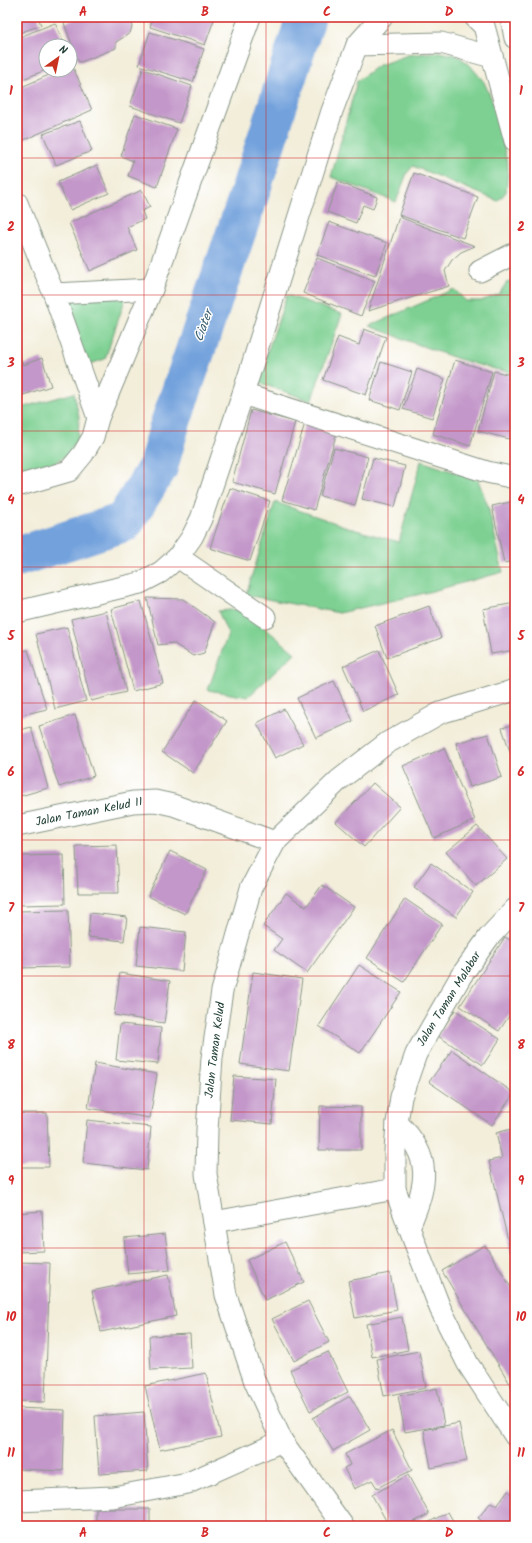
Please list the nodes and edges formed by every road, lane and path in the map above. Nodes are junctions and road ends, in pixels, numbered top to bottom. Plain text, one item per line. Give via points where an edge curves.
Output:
1 (250, 17) edge
2 (382, 17) edge
3 (475, 17) edge
4 (511, 17) edge
5 (515, 38) edge
6 (357, 45) junction
7 (492, 57) junction
8 (515, 141) edge
9 (17, 203) edge
10 (515, 253) edge
11 (480, 270) dead end
12 (152, 289) junction
13 (54, 294) junction
14 (243, 394) junction
15 (98, 418) junction
16 (515, 478) edge
17 (17, 486) edge
18 (178, 557) junction
19 (17, 612) edge
20 (265, 617) dead end
21 (515, 690) edge
22 (17, 826) edge
23 (275, 842) junction
24 (515, 909) edge
25 (397, 1123) junction
26 (395, 1189) junction
27 (214, 1222) junction
28 (409, 1227) junction
29 (515, 1436) edge
30 (282, 1441) junction
31 (17, 1502) edge
32 (343, 1526) edge

1 - 12 street
2 - 6 street
3 - 7 street via 484,26
4 - 5 street
6 - 7 street via 441,43
6 - 14 street via 332,111
7 - 8 street
9 - 13 street
10 - 11 street
12 - 13 street
12 - 15 street
13 - 15 street
14 - 16 street via 487,472
14 - 18 street via 200,519 192,537
15 - 17 street via 93,437 69,471
18 - 19 street via 161,572 140,583
18 - 20 street
21 - 23 street, Jalan Taman Kelud via 440,713 387,742 339,780
22 - 23 street, Jalan Taman Kelud II via 133,802 155,801 173,805
23 - 27 street, Jalan Taman Kelud via 251,888 222,991 212,1058 207,1130 206,1174
24 - 25 street, Jalan Taman Malabar via 489,937 469,965 416,1054 401,1097
25 - 26 street, Jalan Taman Malabar
25 - 28 street via 416,1145 424,1170 418,1205
26 - 27 street
26 - 28 street, Jalan Taman Malabar
27 - 30 street, Jalan Taman Kelud via 226,1295 255,1382
28 - 29 street, Jalan Taman Malabar via 440,1308 468,1364
30 - 31 street via 188,1483 113,1497
30 - 32 street, Jalan Taman Kelud

